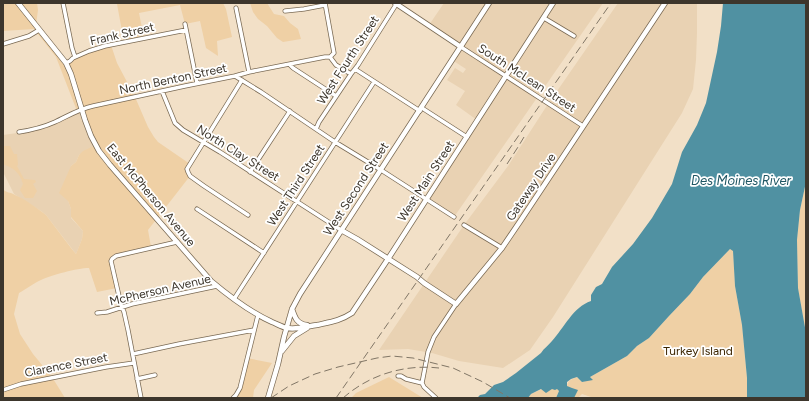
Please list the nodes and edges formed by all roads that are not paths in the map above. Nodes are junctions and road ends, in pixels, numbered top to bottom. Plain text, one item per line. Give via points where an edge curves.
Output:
1 (18, 3) edge
2 (63, 3) edge
3 (396, 3) edge
4 (489, 3) edge
5 (554, 3) edge
6 (665, 3) edge
7 (325, 4) edge
8 (236, 8) dead end
9 (286, 11) dead end
10 (544, 18) junction
11 (185, 24) dead end
12 (39, 30) junction
13 (186, 30) junction
14 (574, 36) dead end
15 (3, 44) edge
16 (461, 47) junction
17 (75, 57) junction
18 (330, 57) junction
19 (66, 64) junction
20 (290, 65) junction
21 (355, 69) junction
22 (250, 72) junction
23 (351, 74) junction
24 (235, 76) junction
25 (506, 76) junction
26 (242, 80) junction
27 (374, 82) junction
28 (197, 84) junction
29 (162, 91) junction
30 (336, 96) junction
31 (82, 109) junction
32 (421, 109) junction
33 (290, 111) junction
34 (583, 126) junction
35 (316, 129) junction
36 (19, 132) dead end
37 (467, 137) junction
38 (203, 142) junction
39 (335, 142) junction
40 (381, 170) junction
41 (250, 172) junction
42 (427, 200) junction
43 (297, 201) junction
44 (197, 209) dead end
45 (248, 215) dead end
46 (454, 217) dead end
47 (464, 225) dead end
48 (341, 230) junction
49 (177, 242) junction
50 (502, 248) junction
51 (264, 253) junction
52 (388, 259) junction
53 (218, 286) junction
54 (234, 300) junction
55 (456, 304) junction
56 (122, 308) junction
57 (292, 309) junction
58 (97, 312) dead end
59 (258, 315) junction
60 (310, 326) junction
61 (287, 328) junction
62 (254, 330) junction
63 (281, 352) junction
64 (133, 354) junction
65 (134, 363) junction
66 (155, 375) dead end
67 (398, 376) dead end
68 (138, 379) junction
69 (422, 383) junction
70 (3, 390) edge
71 (141, 398) edge
72 (233, 398) edge
73 (268, 398) edge
74 (436, 398) edge

1 - 12 main road, East McPherson Avenue
2 - 17 street
3 - 16 main road
3 - 21 street, West Fourth Street
4 - 16 main road, West Second Street
5 - 10 main road, West Main Street
6 - 34 main road, Gateway Drive
7 - 9 street
7 - 18 street via 334,53
8 - 22 street
10 - 14 street
10 - 25 main road, West Main Street
11 - 13 street
12 - 15 street
12 - 19 main road, East McPherson Avenue
13 - 17 street, Frank Street via 104,46
13 - 28 street
16 - 25 street, South McLean Street
16 - 32 main road, West Second Street
17 - 19 street, Frank Street
18 - 20 street
18 - 23 street via 336,65
19 - 31 main road, East McPherson Avenue
20 - 22 street
20 - 30 street
21 - 23 street, West Fourth Street
21 - 27 street
22 - 24 street
23 - 30 street, West Fourth Street
24 - 26 street, North Benton Street
24 - 28 street, North Benton Street
25 - 34 street, South McLean Street
25 - 37 main road, West Main Street
26 - 33 street, North Benton Street
26 - 38 street
27 - 32 street
27 - 39 street, West Third Street
28 - 29 street, North Benton Street
29 - 31 street, North Benton Street
29 - 38 street, North Clay Street via 175,123
30 - 35 street, West Fourth Street
31 - 36 street, North Benton Street via 45,126
31 - 49 main road, East McPherson Avenue via 99,151
32 - 37 street
32 - 40 main road, West Second Street
33 - 35 street, North Benton Street
33 - 41 street
34 - 50 main road, Gateway Drive
35 - 39 street, North Benton Street
37 - 42 main road, West Main Street
38 - 41 street, North Clay Street
38 - 45 street via 187,169 190,176
39 - 40 street, North Benton Street
39 - 43 street, West Third Street
40 - 42 street, North Benton Street
40 - 48 main road, West Second Street
41 - 43 street, North Clay Street
42 - 46 street, North Benton Street
42 - 52 main road, West Main Street
43 - 48 street, North Clay Street
43 - 51 street, West Third Street
44 - 51 street
47 - 50 street
48 - 52 main road
48 - 57 main road, West Second Street
49 - 53 main road, East McPherson Avenue
49 - 56 street via 113,258 111,261
50 - 55 main road, Gateway Drive
51 - 54 street, West Third Street
52 - 55 main road
52 - 60 main road, West Main Street via 352,313 334,322
53 - 54 main road, McPherson Avenue
53 - 56 street, McPherson Avenue
54 - 59 main road, McPherson Avenue
55 - 69 street, Gateway Drive via 434,337 428,352
56 - 58 street, McPherson Avenue
56 - 64 street
57 - 60 main road via 299,323
57 - 61 main road, West Second Street
59 - 61 main road, McPherson Avenue
59 - 62 street
60 - 61 main road, West Main Street
60 - 63 main road via 294,336
61 - 63 main road, West Second Street
62 - 64 street
62 - 72 street via 240,388
63 - 73 main road, West Second Street
64 - 65 street
65 - 68 street
65 - 70 street, Clarence Street via 21,384
66 - 68 street
67 - 69 street
68 - 71 street
69 - 74 street

